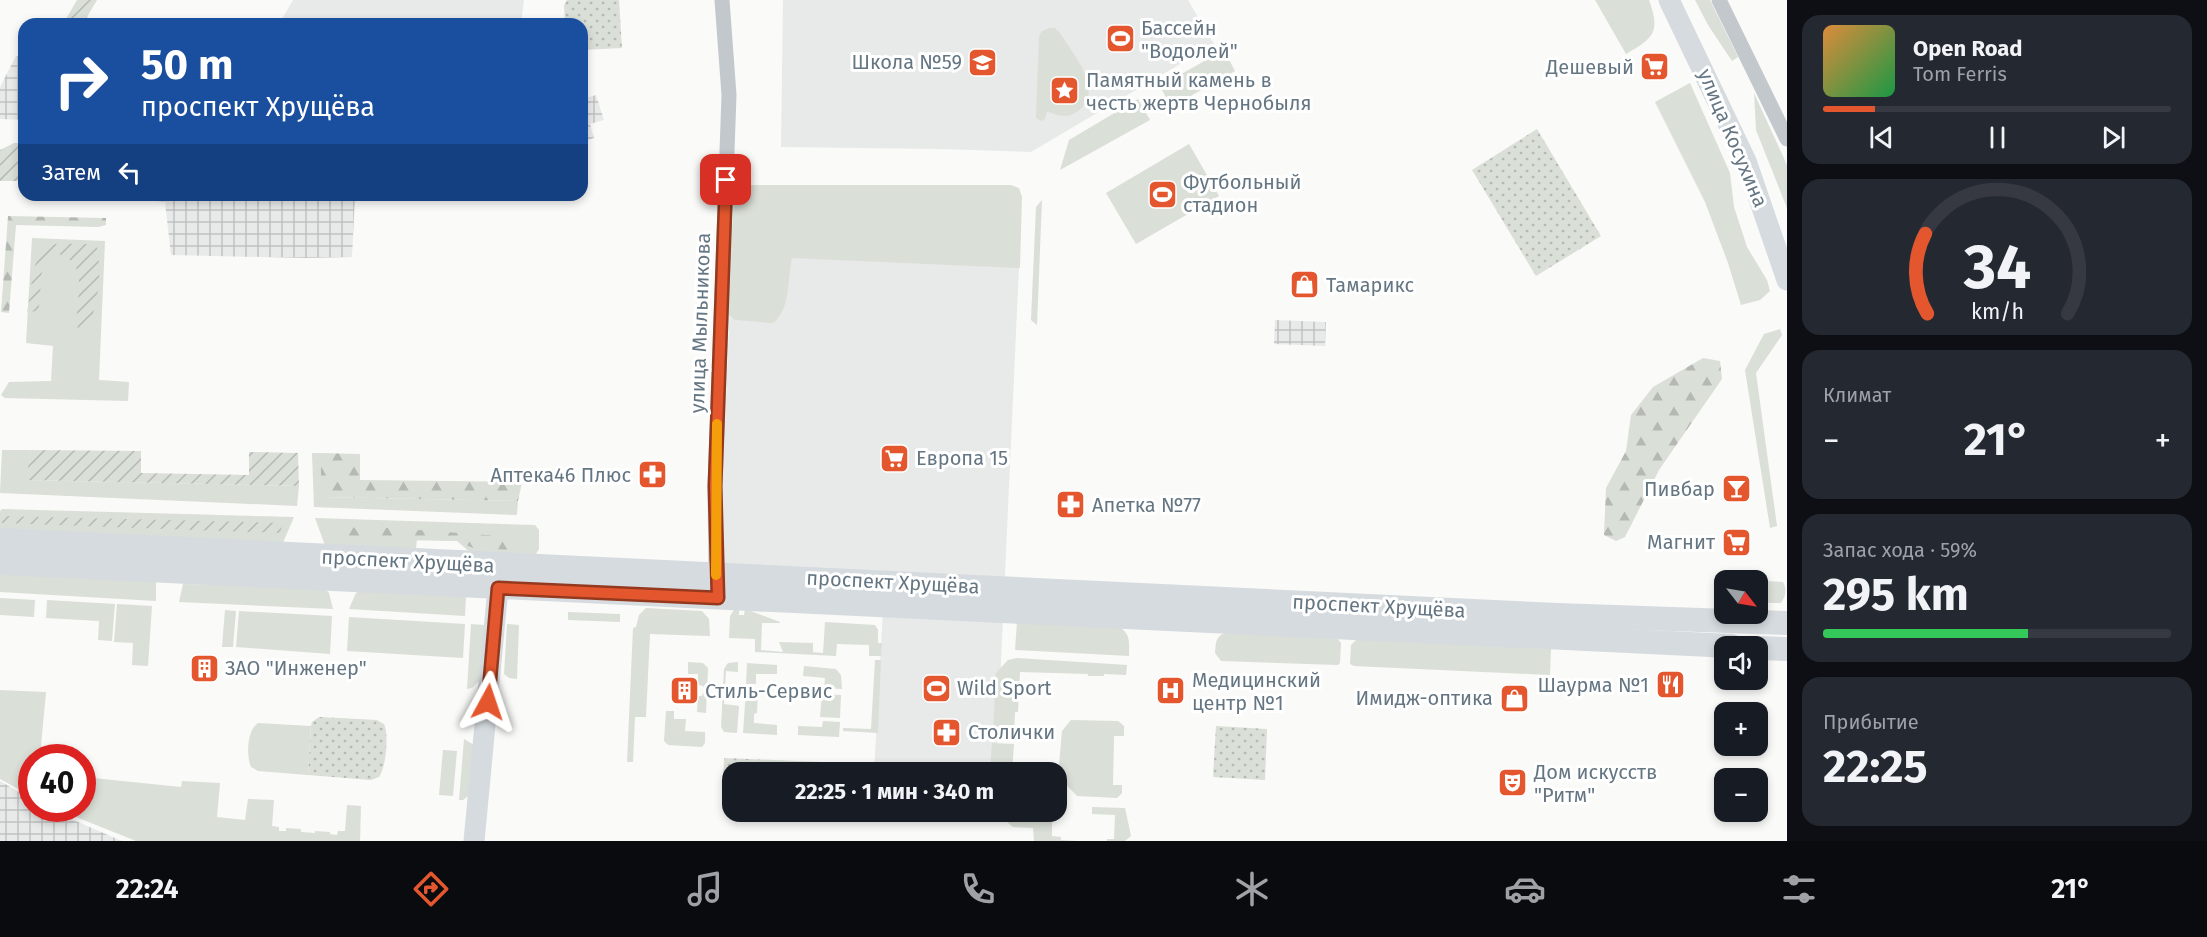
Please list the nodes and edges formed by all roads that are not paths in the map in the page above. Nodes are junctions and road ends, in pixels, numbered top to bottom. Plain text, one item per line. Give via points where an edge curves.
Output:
1 (722, 0) edge
2 (1669, 0) edge
3 (1719, 0) edge
4 (1787, 140) edge
5 (1786, 274) edge
6 (0, 540) edge
7 (0, 563) edge
8 (717, 586) junction
9 (498, 588) junction
10 (1787, 622) edge
11 (1714, 645) edge
12 (1768, 648) edge
13 (1787, 649) edge
14 (474, 841) edge

1 - 8 street, улица Мыльникова via 729,95 716,475
2 - 5 main road, улица Косухина via 1746,161
3 - 4 street
6 - 8 main road, проспект Хрущёва
7 - 9 main road, проспект Хрущёва
8 - 9 main road, проспект Хрущёва
8 - 10 main road, проспект Хрущёва via 889,581 1557,615
8 - 11 main road, проспект Хрущёва
9 - 14 main road
12 - 13 main road

